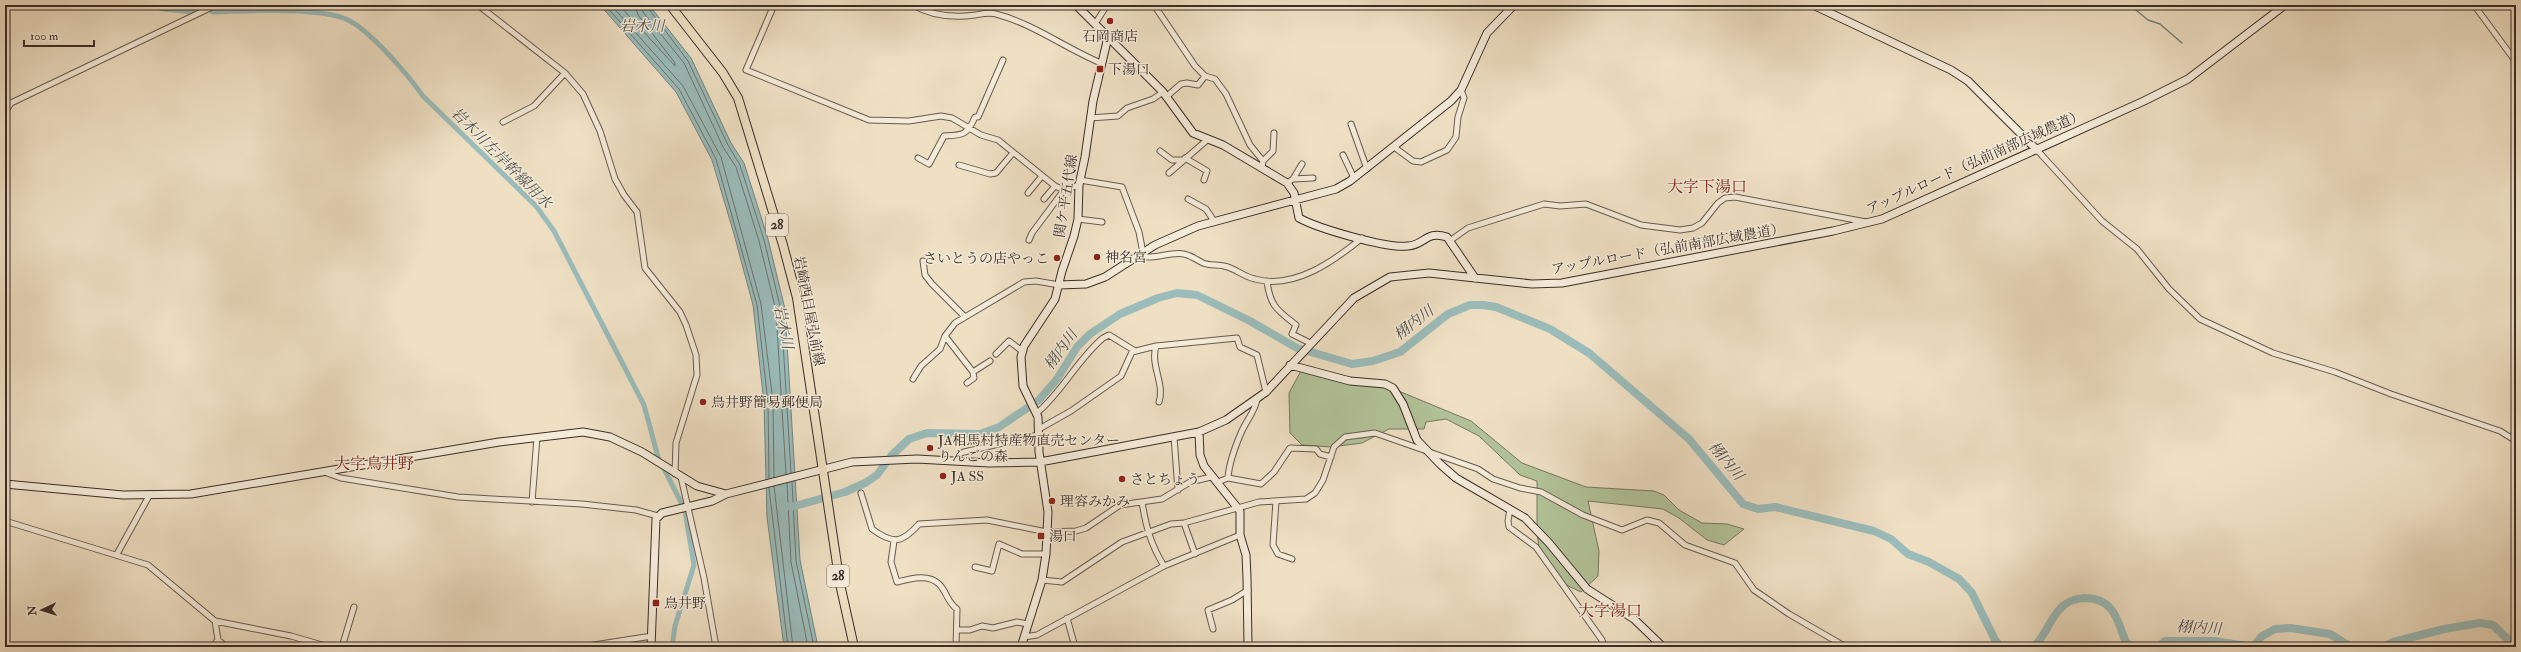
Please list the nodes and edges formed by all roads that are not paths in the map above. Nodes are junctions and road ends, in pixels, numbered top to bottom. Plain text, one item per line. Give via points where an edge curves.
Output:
1 (216, 5) edge
2 (478, 5) edge
3 (670, 5) edge
4 (774, 5) edge
5 (913, 5) edge
6 (1076, 5) edge
7 (1107, 5) edge
8 (1154, 5) edge
9 (1514, 5) edge
10 (1813, 5) edge
11 (2286, 5) edge
12 (2474, 5) edge
13 (1095, 24) junction
14 (1108, 37) junction
15 (1003, 60) dead end
16 (2516, 62) edge
17 (1101, 63) junction
18 (565, 73) junction
19 (1205, 76) junction
20 (1461, 90) junction
21 (1165, 94) junction
22 (5, 112) edge
23 (1090, 118) junction
24 (503, 122) dead end
25 (1351, 124) dead end
26 (970, 129) junction
27 (1274, 133) dead end
28 (1206, 140) junction
29 (1394, 147) junction
30 (2037, 150) junction
31 (1160, 151) dead end
32 (1012, 154) junction
33 (1344, 155) dead end
34 (918, 158) dead end
35 (1183, 159) junction
36 (1262, 164) junction
37 (1302, 164) dead end
38 (960, 165) dead end
39 (1367, 168) junction
40 (1169, 173) dead end
41 (1042, 176) junction
42 (1313, 178) dead end
43 (1354, 178) junction
44 (1204, 180) dead end
45 (1290, 181) junction
46 (1079, 182) junction
47 (1055, 186) junction
48 (1064, 190) junction
49 (1028, 193) dead end
50 (1044, 199) dead end
51 (1188, 199) dead end
52 (1296, 200) junction
53 (1078, 219) junction
54 (1214, 221) junction
55 (1102, 222) dead end
56 (1872, 223) junction
57 (1362, 238) junction
58 (1029, 240) dead end
59 (1451, 240) junction
60 (1141, 254) junction
61 (923, 261) dead end
62 (1475, 278) junction
63 (1267, 281) junction
64 (1059, 285) junction
65 (965, 317) junction
66 (945, 336) junction
67 (1309, 345) junction
68 (1156, 346) junction
69 (1022, 351) junction
70 (1135, 351) junction
71 (996, 354) dead end
72 (990, 361) dead end
73 (1290, 365) junction
74 (972, 372) junction
75 (913, 379) dead end
76 (967, 383) dead end
77 (1266, 392) junction
78 (1256, 400) junction
79 (1159, 402) dead end
80 (1037, 412) junction
81 (1038, 432) junction
82 (1199, 432) junction
83 (537, 437) junction
84 (1174, 438) junction
85 (2516, 441) edge
86 (1426, 450) junction
87 (1331, 457) junction
88 (958, 461) junction
89 (1040, 462) junction
90 (824, 468) junction
91 (324, 472) junction
92 (678, 476) junction
93 (1211, 477) junction
94 (1228, 478) junction
95 (1218, 482) junction
96 (5, 484) edge
97 (1178, 490) junction
98 (861, 493) dead end
99 (726, 494) junction
100 (149, 496) junction
101 (1276, 501) junction
102 (532, 502) junction
103 (1142, 502) junction
104 (689, 506) junction
105 (1238, 508) junction
106 (1510, 510) junction
107 (658, 516) junction
108 (5, 521) edge
109 (1184, 523) junction
110 (1047, 532) junction
111 (1147, 532) junction
112 (1240, 535) junction
113 (894, 541) junction
114 (117, 554) junction
115 (1046, 554) junction
116 (1195, 554) junction
117 (1292, 559) dead end
118 (1164, 566) junction
119 (974, 567) dead end
120 (1042, 580) junction
121 (1248, 590) junction
122 (354, 606) dead end
123 (1067, 618) junction
124 (215, 622) junction
125 (1028, 624) junction
126 (1214, 629) dead end
127 (957, 630) junction
128 (652, 636) junction
129 (1024, 637) junction
130 (218, 640) junction
131 (316, 645) edge
132 (212, 647) edge
133 (226, 647) edge
134 (329, 647) edge
135 (342, 647) edge
136 (581, 647) edge
137 (651, 647) edge
138 (716, 647) edge
139 (854, 647) edge
140 (956, 647) edge
141 (1021, 647) edge
142 (1075, 647) edge
143 (1248, 647) edge
144 (1604, 647) edge
145 (1663, 647) edge
146 (1846, 647) edge

1 - 22 street via 11,103
2 - 18 street
3 - 90 main road, 岩崎西目屋弘前線 / 28 via 723,73 742,109 797,298
4 - 26 street via 746,70 869,120 909,120 941,116 952,118
5 - 17 street via 926,13 957,17 994,13 1037,29 1068,49
6 - 13 street
7 - 13 street
8 - 19 street via 1194,66
9 - 20 street via 1484,40
10 - 30 street via 1951,70 1968,81
11 - 30 street, アップルロード（弘前南部広域農道） via 2188,79
12 - 16 street
13 - 14 street
14 - 17 street, 関ケ平五代線
14 - 21 street
15 - 26 street via 990,87 984,108 978,117 975,117
17 - 23 street, 関ケ平五代線
18 - 24 street via 534,106
18 - 92 street via 583,94 600,131 615,179 637,212 645,268 680,312 696,356 695,387 676,443
19 - 21 street via 1198,85 1181,84
19 - 36 street via 1215,79 1226,94
20 - 29 street
20 - 29 street via 1464,98 1458,117 1456,137 1447,150 1421,162 1413,162
21 - 23 street via 1127,108 1118,116
21 - 28 street via 1193,133
23 - 46 street, 関ケ平五代線 via 1086,157
25 - 39 street
26 - 32 street via 998,140
26 - 34 street via 957,136 944,136 929,164
27 - 36 street via 1273,150
28 - 35 street
28 - 36 street via 1223,145
29 - 39 street
30 - 56 street, アップルロード（弘前南部広域農道）
30 - 85 street via 2102,222 2138,249 2164,283 2200,319 2273,353 2335,372 2500,432
31 - 35 street via 1172,160
32 - 38 street via 996,173 990,174
32 - 41 street
33 - 43 street
35 - 40 street
35 - 44 street via 1207,171
36 - 45 street
37 - 45 street
39 - 43 street
41 - 47 street
41 - 49 street
42 - 45 street
43 - 52 street via 1324,194
45 - 52 street
46 - 48 street
46 - 53 street, 関ケ平五代線
46 - 60 street via 1122,187 1139,232
47 - 48 street
47 - 50 street
48 - 58 street
51 - 54 street via 1206,209
52 - 54 street
52 - 57 street via 1299,218
53 - 55 street
53 - 64 street, 関ケ平五代線
54 - 60 street via 1180,233
56 - 59 street via 1735,197 1725,198 1718,203 1702,223 1693,228 1680,230 1641,225 1586,204 1544,204 1468,228
56 - 62 street, アップルロード（弘前南部広域農道） via 1562,283 1532,284
57 - 59 street via 1407,246 1432,234 1442,235
57 - 63 street via 1328,264 1314,271 1297,277
59 - 62 street
60 - 63 street via 1144,257 1183,254 1204,263 1225,266 1255,280
60 - 64 street via 1096,281 1074,286
61 - 65 street via 925,275
62 - 67 street, アップルロード（弘前南部広域農道） via 1413,273 1379,281 1354,298
63 - 67 street via 1270,301 1296,325 1292,334
64 - 65 street via 1036,281 1024,282
64 - 69 street, 関ケ平五代線 via 1051,309
65 - 66 street via 955,323
66 - 74 street
66 - 75 street via 940,349 921,366
67 - 73 street, アップルロード（弘前南部広域農道）
68 - 70 street
68 - 77 street via 1237,338 1240,347 1257,355
68 - 79 street via 1153,357 1161,395
69 - 71 street via 1009,341
69 - 80 street via 1021,379
70 - 80 street via 1109,335 1103,338 1075,368 1057,396
70 - 81 street via 1121,376
72 - 74 street
73 - 77 street, アップルロード（弘前南部広域農道）
73 - 86 street via 1350,381 1385,384 1393,388 1403,404 1417,440
74 - 76 street via 974,378
77 - 78 street, アップルロード（弘前南部広域農道）
78 - 82 street, アップルロード（弘前南部広域農道） via 1226,420
78 - 94 street via 1254,410 1241,432 1230,461
80 - 81 street
81 - 88 street via 964,452 959,454
81 - 89 street
82 - 84 street, アップルロード（弘前南部広域農道）
82 - 93 street via 1200,455
83 - 91 street, アップルロード（弘前南部広域農道）
83 - 92 street, アップルロード（弘前南部広域農道） via 597,433 625,443
83 - 102 street
84 - 89 street, アップルロード（弘前南部広域農道）
84 - 97 street
86 - 87 street via 1400,440 1370,433 1345,437 1334,447
86 - 106 street via 1456,478
86 - 146 street via 1478,469 1493,479 1548,495 1583,515 1622,530 1647,520 1659,523 1685,545 1735,563 1754,590
87 - 94 street via 1320,454 1316,449 1290,448 1274,472 1261,484
87 - 101 street via 1323,480 1314,493 1306,498
88 - 89 street, アップルロード（弘前南部広域農道）
88 - 90 street, アップルロード（弘前南部広域農道） via 847,462
89 - 110 street via 1048,506
90 - 99 street, アップルロード（弘前南部広域農道）
90 - 139 main road, 岩崎西目屋弘前線 / 28 via 840,584
91 - 100 street, アップルロード（弘前南部広域農道） via 198,494
91 - 102 street via 341,478 423,492
92 - 99 street, アップルロード（弘前南部広域農道） via 712,492
92 - 104 street
93 - 95 street
93 - 97 street via 1190,482
94 - 95 street
95 - 105 street
96 - 100 street, アップルロード（弘前南部広域農道）
97 - 103 street via 1162,499
98 - 113 street via 872,529
99 - 104 street via 712,501
100 - 114 street
101 - 105 street via 1259,502
101 - 117 street via 1273,545 1278,554
102 - 107 street via 636,510
103 - 110 street via 1120,504 1086,528
103 - 111 street
104 - 107 street
104 - 138 street
105 - 109 street
105 - 112 street
106 - 144 street via 1509,528 1536,547 1602,640
106 - 145 street via 1525,518 1587,589 1634,619
107 - 128 street via 655,524
108 - 114 street
109 - 111 street via 1171,524
109 - 116 street
110 - 113 street via 987,520 919,524 906,538
110 - 115 street
111 - 118 street
111 - 120 street via 1122,542 1062,582
112 - 116 street
112 - 121 street via 1246,555
113 - 127 street via 891,562 897,582 927,578 939,584 950,604 957,609
114 - 124 street via 148,565
115 - 119 street via 1022,554 999,544 992,571
115 - 120 street
116 - 118 street
118 - 123 street
120 - 125 street
121 - 126 street via 1208,610
121 - 143 street
122 - 135 street
123 - 129 street via 1037,634
123 - 142 street
124 - 130 street
124 - 131 street
125 - 127 street via 1017,622 993,628 982,626 970,630
125 - 129 street
127 - 140 street
128 - 136 street
128 - 137 street
129 - 141 street
130 - 132 street
130 - 133 street
131 - 134 street

